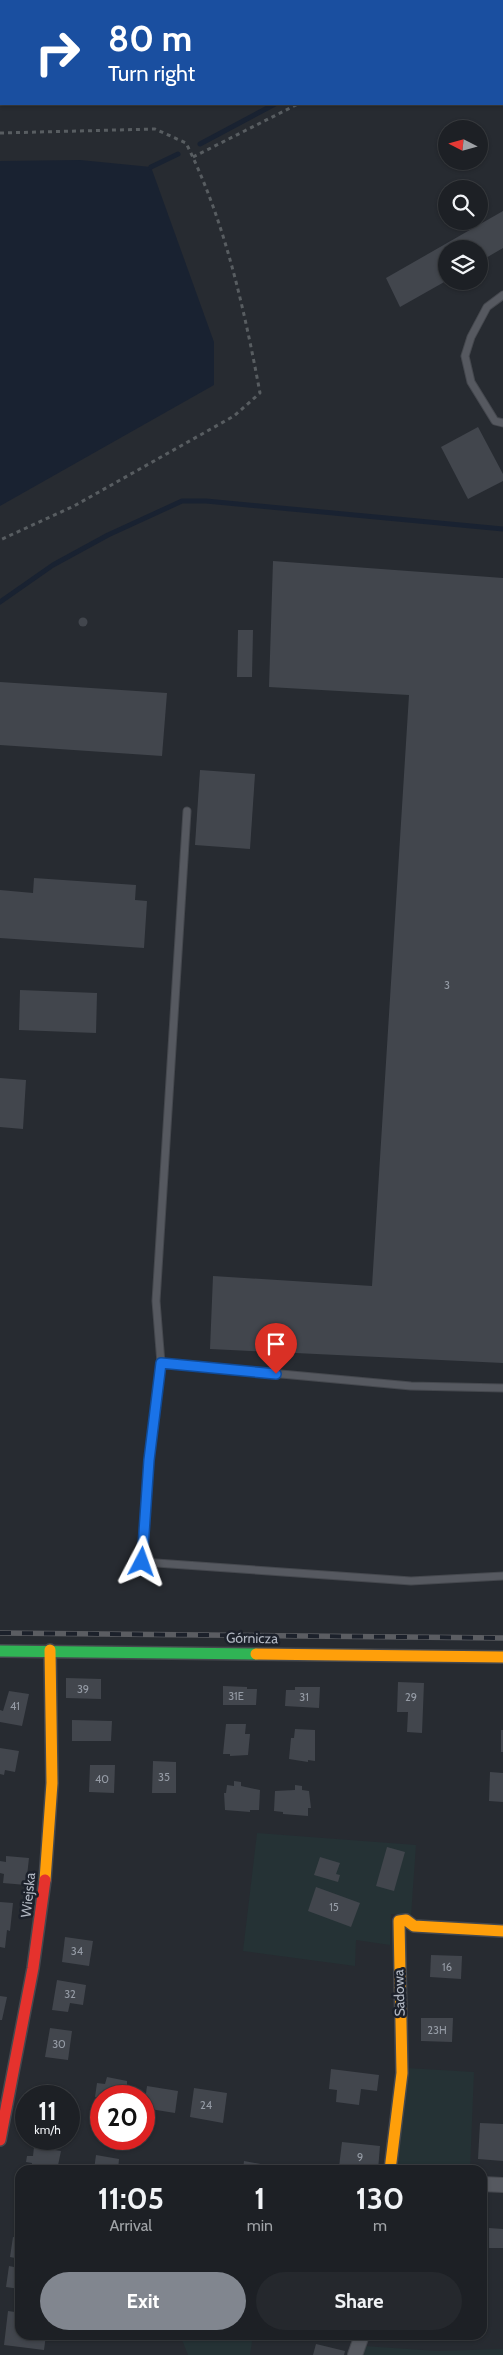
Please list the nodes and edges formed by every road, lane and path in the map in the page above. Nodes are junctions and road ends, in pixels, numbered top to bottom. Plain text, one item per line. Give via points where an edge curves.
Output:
1 (296, 105) edge
2 (0, 133) edge
3 (193, 157) junction
4 (503, 295) edge
5 (503, 423) edge
6 (0, 540) edge
7 (187, 811) dead end
8 (161, 1363) junction
9 (503, 1388) edge
10 (503, 1576) edge
11 (50, 1650) junction
12 (0, 1651) edge
13 (503, 1657) edge
14 (503, 1931) edge
15 (0, 2140) edge
16 (391, 2165) edge
17 (487, 2184) edge
18 (503, 2185) edge
19 (360, 2340) edge
20 (355, 2355) edge

1 - 3 path
2 - 3 path via 155,129 186,143
3 - 6 path via 220,221 260,393 234,416 74,506
4 - 5 lane via 487,307 465,356 471,382 495,421
7 - 8 lane via 156,1301
8 - 9 lane via 411,1386
8 - 10 lane via 149,1460 142,1562 411,1581
11 - 12 street, Górnicza
11 - 13 street, Górnicza
11 - 15 street, Wiejska via 52,1783 44,1893
14 - 16 street, Sadowa via 414,1926 406,1920 399,1921 402,2073
17 - 18 street
19 - 20 street

